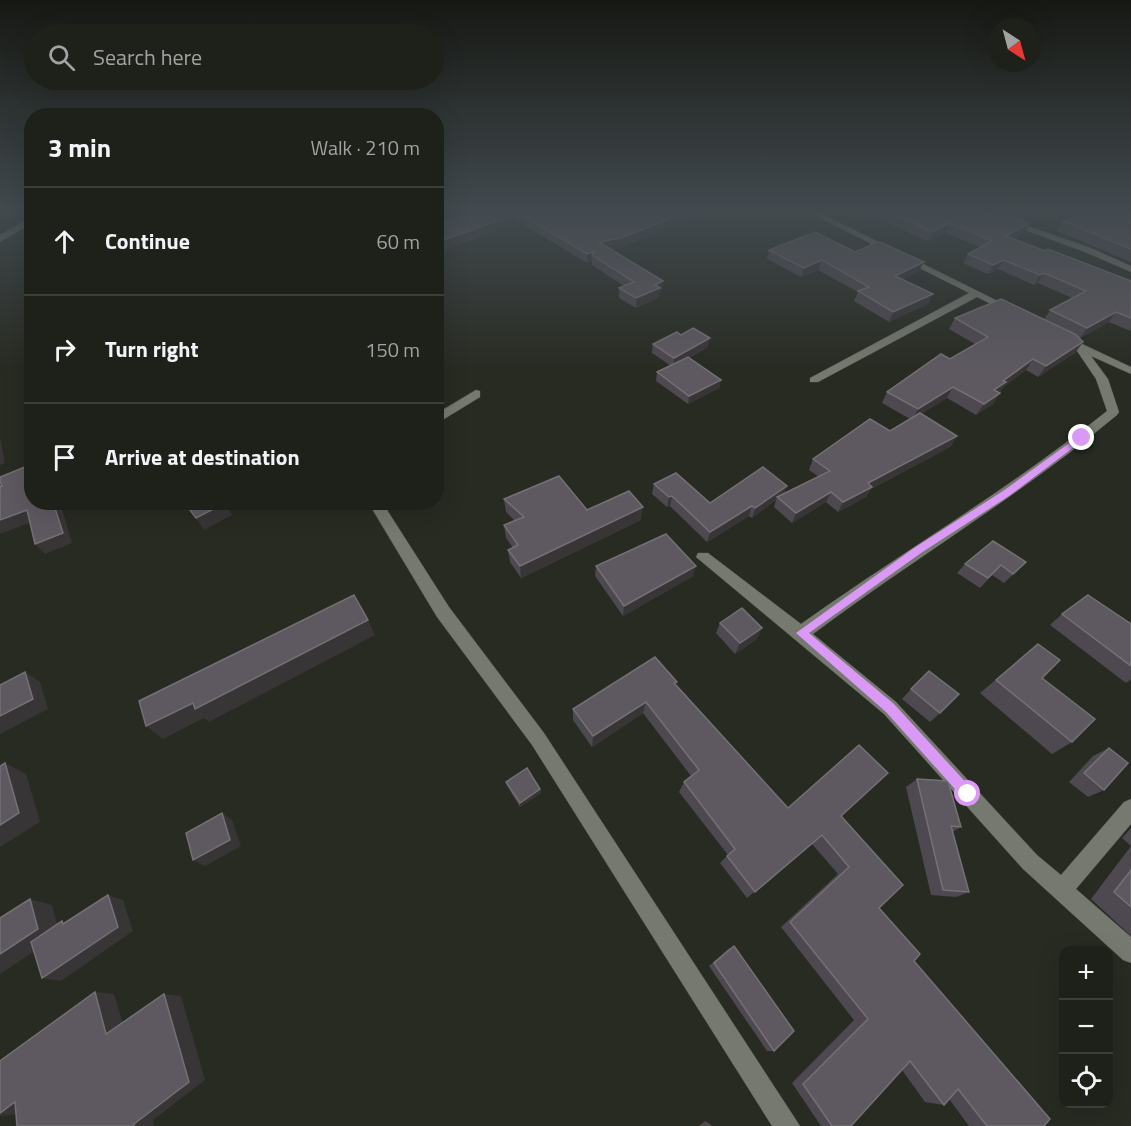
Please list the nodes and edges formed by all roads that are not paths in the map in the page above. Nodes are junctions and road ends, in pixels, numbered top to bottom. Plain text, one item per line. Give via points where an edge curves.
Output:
1 (920, 265) edge
2 (977, 292) junction
3 (1022, 315) edge
4 (1131, 370) edge
5 (814, 380) dead end
6 (476, 394) dead end
7 (444, 415) edge
8 (380, 510) edge
9 (703, 557) dead end
10 (802, 633) junction
11 (1131, 809) edge
12 (1062, 890) junction
13 (1131, 952) edge
14 (787, 1126) edge

1 - 2 street
2 - 3 street
2 - 5 street
4 - 10 street via 1073,342 1102,378 1113,412 1006,494 918,550
6 - 7 street
8 - 14 street via 443,612 538,739
9 - 10 street
10 - 12 street via 890,708 1030,862
11 - 12 street
12 - 13 street

